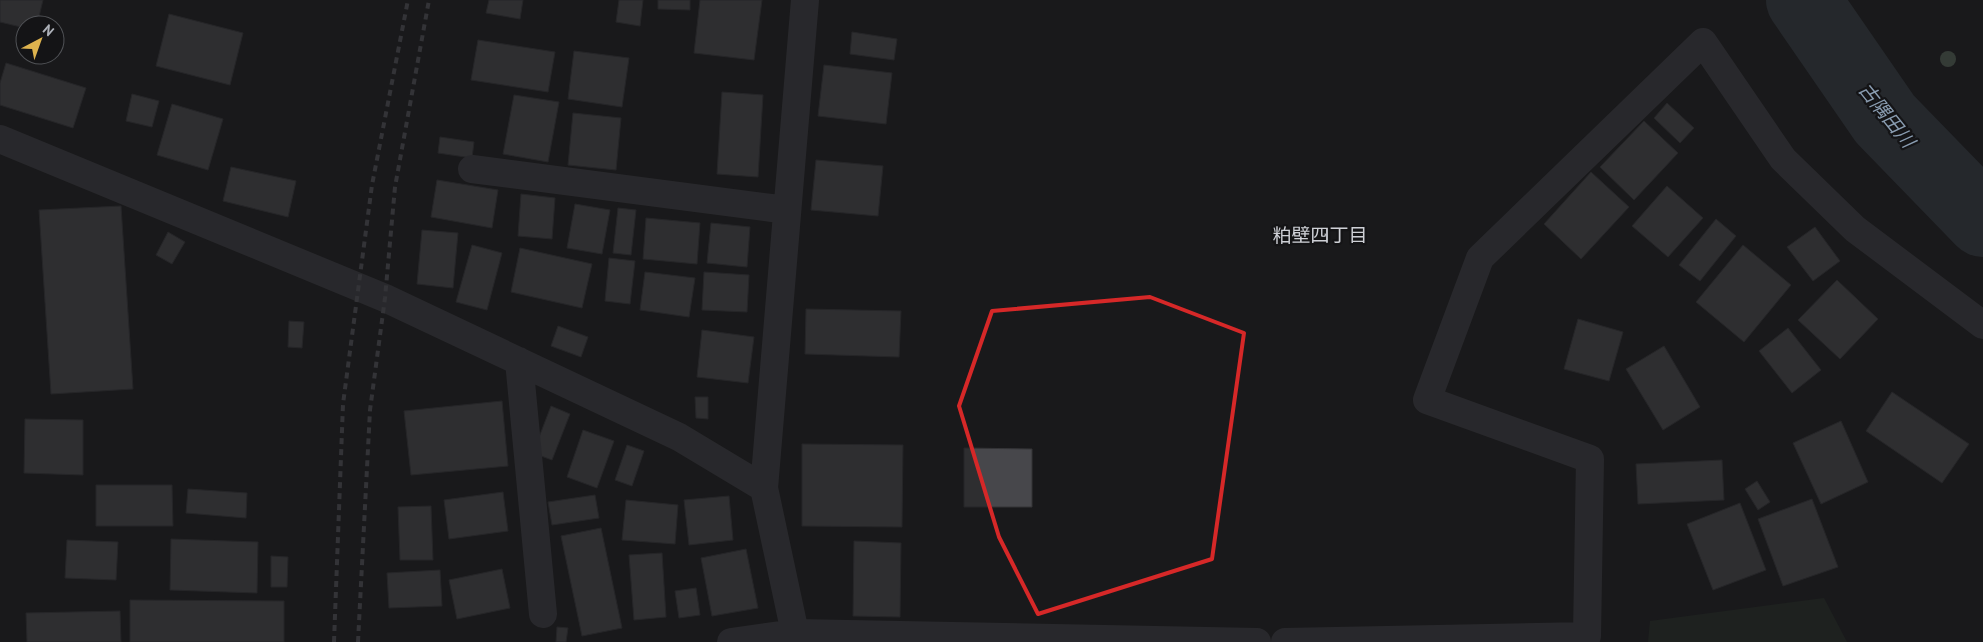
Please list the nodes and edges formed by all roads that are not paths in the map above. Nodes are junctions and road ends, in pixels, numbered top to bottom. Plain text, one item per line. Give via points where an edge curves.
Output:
1 (805, 0) edge
2 (0, 139) edge
3 (472, 169) dead end
4 (787, 210) junction
5 (1983, 325) edge
6 (519, 361) junction
7 (764, 488) junction
8 (543, 614) dead end
9 (795, 637) edge
10 (730, 642) edge
11 (1257, 642) edge
12 (1285, 642) edge

1 - 4 street
2 - 6 street via 385,298
3 - 4 street
4 - 7 street
5 - 12 street via 1855,229 1784,160 1703,42 1480,258 1427,400 1590,459 1587,636
6 - 7 street via 679,437
6 - 8 street
7 - 9 street
9 - 10 street
9 - 11 street

